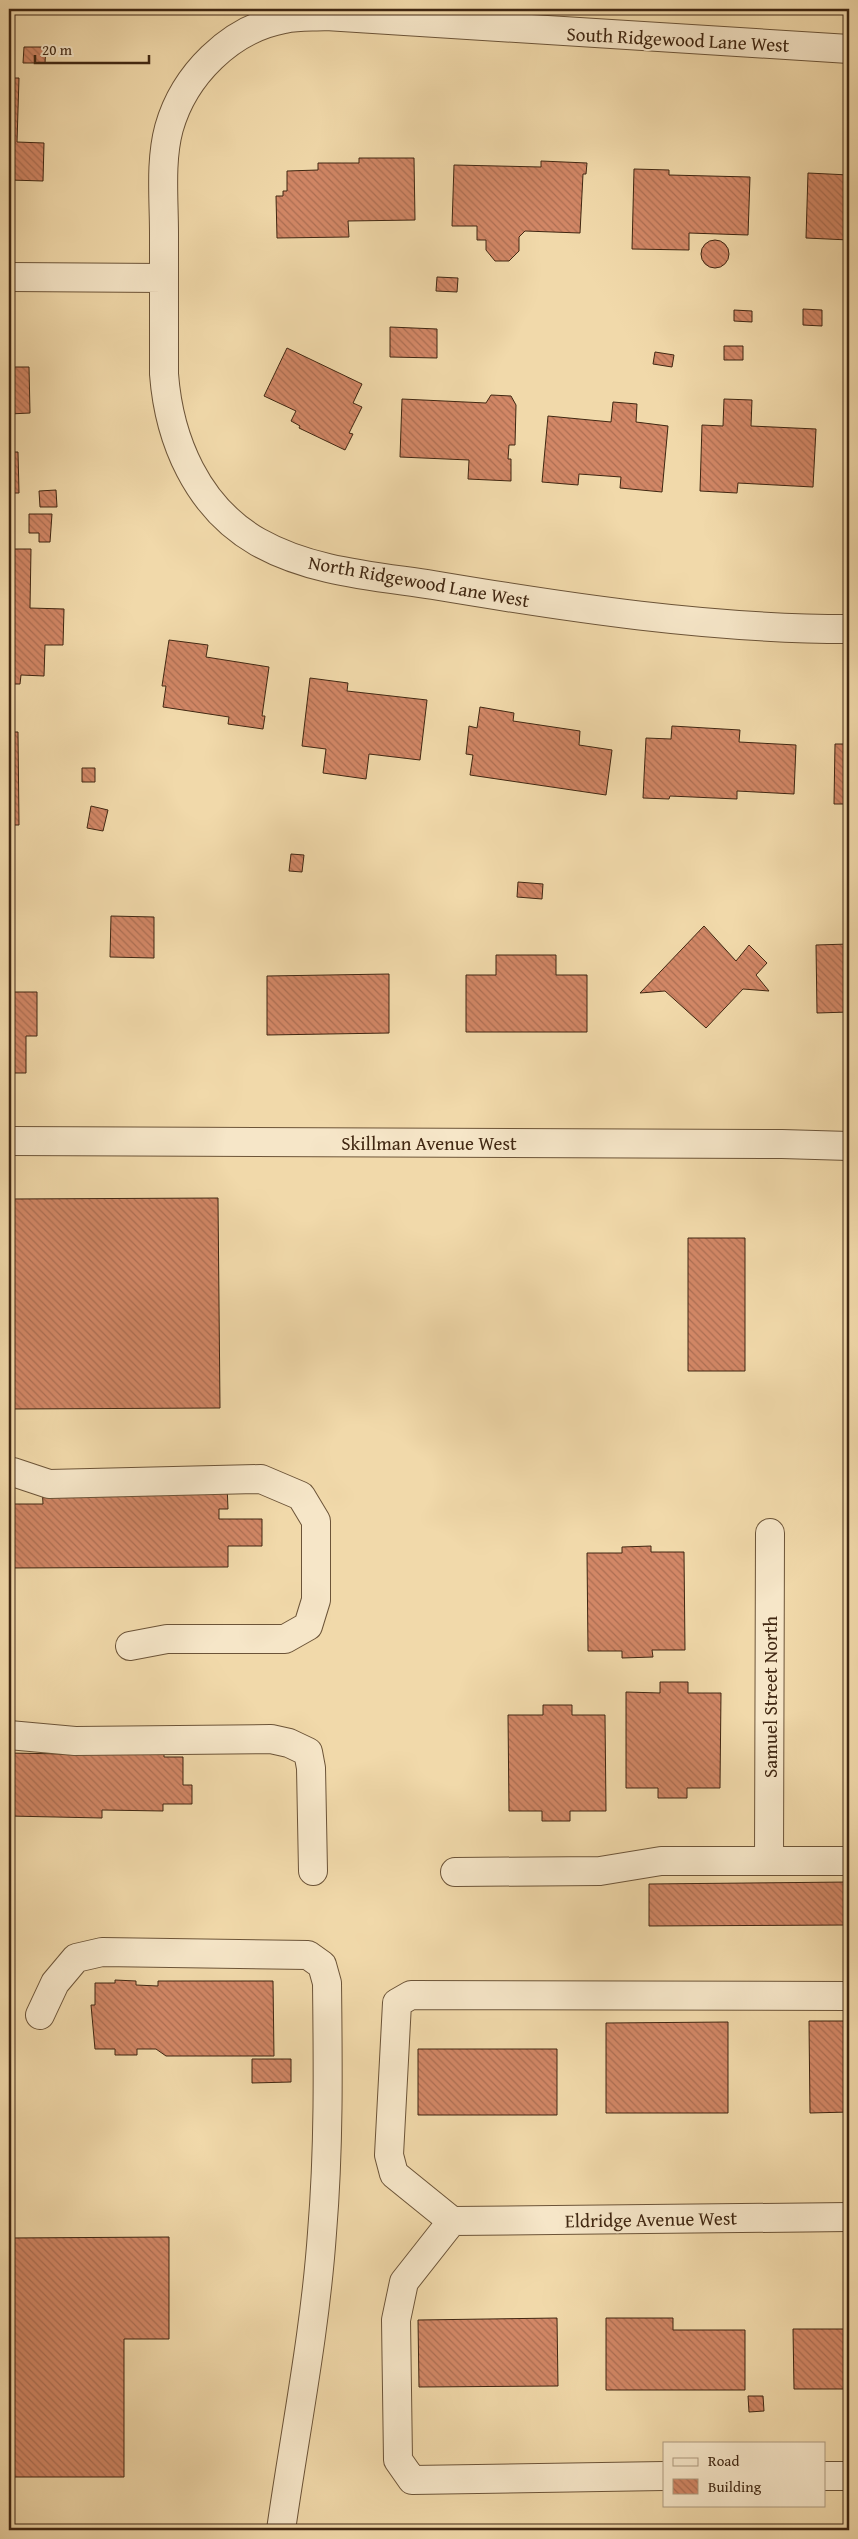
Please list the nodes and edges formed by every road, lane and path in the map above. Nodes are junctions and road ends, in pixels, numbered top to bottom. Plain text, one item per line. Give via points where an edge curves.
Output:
1 (849, 49) edge
2 (9, 277) edge
3 (164, 278) junction
4 (849, 629) edge
5 (9, 1141) edge
6 (849, 1146) edge
7 (13, 1472) dead end
8 (770, 1533) dead end
9 (130, 1646) dead end
10 (9, 1735) edge
11 (770, 1860) junction
12 (849, 1862) edge
13 (313, 1871) dead end
14 (455, 1872) dead end
15 (849, 1996) edge
16 (40, 2015) dead end
17 (849, 2217) edge
18 (452, 2220) junction
19 (663, 2476) edge
20 (826, 2476) edge
21 (849, 2476) edge
22 (281, 2530) edge

1 - 3 street, South Ridgewood Lane West via 326,16 284,19 258,27 222,48 202,67 185,90 169,128 164,169
2 - 3 street
3 - 4 street, North Ridgewood Lane West via 166,407 178,447 197,483 224,516 257,541 294,560 534,601 691,621
5 - 6 street, Skillman Avenue West
7 - 9 street via 49,1484 261,1479 301,1496 316,1521 316,1600 308,1626 286,1639 168,1639
8 - 11 street, Samuel Street North
10 - 13 street via 75,1741 272,1740 290,1743 308,1752 311,1768
11 - 12 street
11 - 14 street via 660,1861 600,1872
15 - 18 street via 411,1995 397,2004 388,2155 394,2174
16 - 22 street via 55,1982 76,1958 102,1952 308,1955 322,1965 327,1982 328,2137 322,2235 311,2334
17 - 18 street, Eldridge Avenue West
18 - 19 street via 404,2282 396,2320 398,2460 412,2480
20 - 21 street

